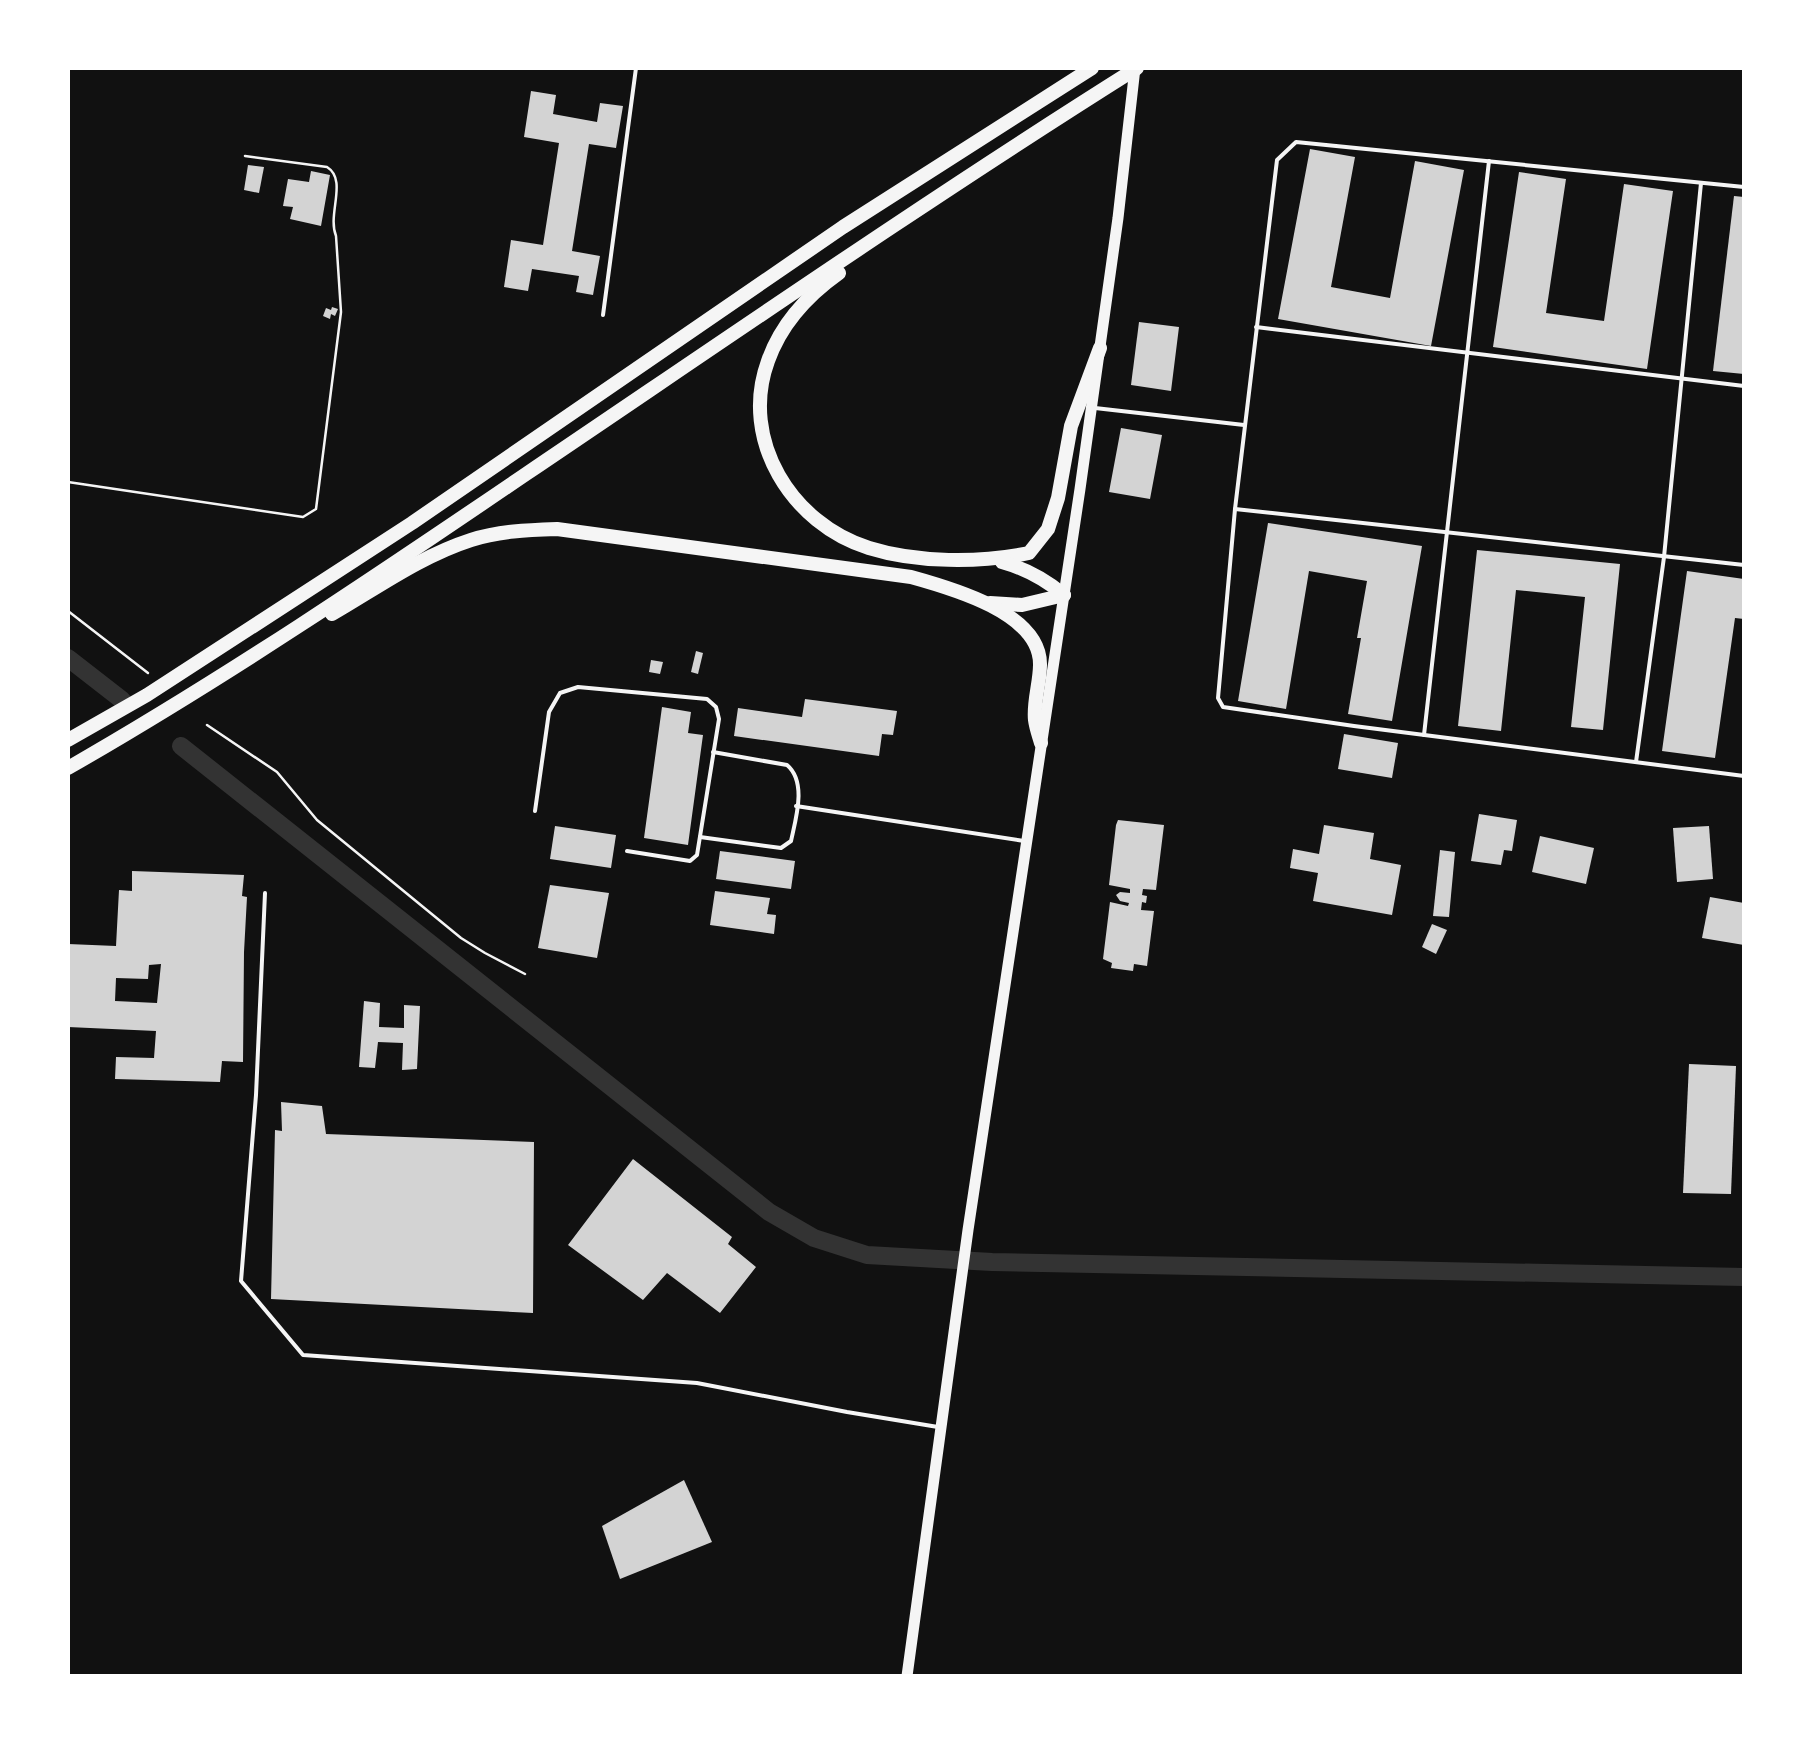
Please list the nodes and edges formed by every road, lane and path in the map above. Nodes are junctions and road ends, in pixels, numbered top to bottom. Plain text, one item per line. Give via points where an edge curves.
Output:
1 (636, 68) edge
2 (1092, 68) edge
3 (1136, 68) edge
4 (245, 156) dead end
5 (1489, 161) junction
6 (1702, 183) junction
7 (1744, 187) edge
8 (860, 254) junction
9 (604, 315) dead end
10 (1256, 327) junction
11 (1100, 348) junction
12 (1468, 352) junction
13 (1681, 378) junction
14 (1744, 386) edge
15 (1092, 407) junction
16 (1244, 426) junction
17 (68, 482) edge
18 (1234, 509) junction
19 (1447, 532) junction
20 (1664, 556) junction
21 (997, 560) junction
22 (1744, 566) edge
23 (1064, 595) junction
24 (990, 603) junction
25 (68, 611) edge
26 (149, 674) dead end
27 (168, 711) junction
28 (207, 725) dead end
29 (1424, 735) junction
30 (68, 740) edge
31 (1041, 743) junction
32 (713, 752) junction
33 (1636, 762) junction
34 (68, 768) edge
35 (1744, 776) edge
36 (796, 806) junction
37 (534, 811) dead end
38 (700, 837) junction
39 (1026, 842) junction
40 (627, 850) dead end
41 (265, 893) dead end
42 (525, 974) dead end
43 (942, 1428) junction
44 (907, 1676) edge

1 - 9 lane
2 - 30 highway via 843,227 412,522
3 - 8 highway
3 - 11 main road
4 - 17 path via 327,166 338,177 332,225 340,312 316,509 303,518
5 - 6 lane
5 - 10 lane via 1296,142 1276,160
5 - 12 lane
6 - 7 lane
6 - 13 lane
8 - 21 highway via 800,306 780,334 761,390 766,449 792,496 836,533 914,558
8 - 27 highway
10 - 12 lane
10 - 16 lane
11 - 15 main road
11 - 21 highway via 1071,426 1048,528 1029,554
12 - 13 lane
12 - 19 lane
13 - 14 lane
13 - 20 lane
15 - 16 lane
15 - 23 main road
16 - 18 lane
18 - 19 lane
18 - 29 lane via 1218,698 1223,707
19 - 20 lane
19 - 29 lane
20 - 22 lane
20 - 33 lane
21 - 23 highway via 1025,568
23 - 24 highway via 1022,605
23 - 31 main road
24 - 27 highway via 911,577 557,529 510,531 443,550
24 - 31 highway via 1034,642
25 - 26 path
27 - 34 highway
28 - 42 path via 276,772 316,820 462,938
29 - 33 lane
31 - 39 main road
32 - 36 lane via 787,765 799,783
32 - 37 lane via 719,720 707,699 568,689 549,712
32 - 38 lane
33 - 35 lane
36 - 38 lane via 791,841 782,848
36 - 39 lane
38 - 40 lane via 690,861
39 - 43 main road
41 - 43 lane via 241,1281 303,1355 698,1382
43 - 44 main road

